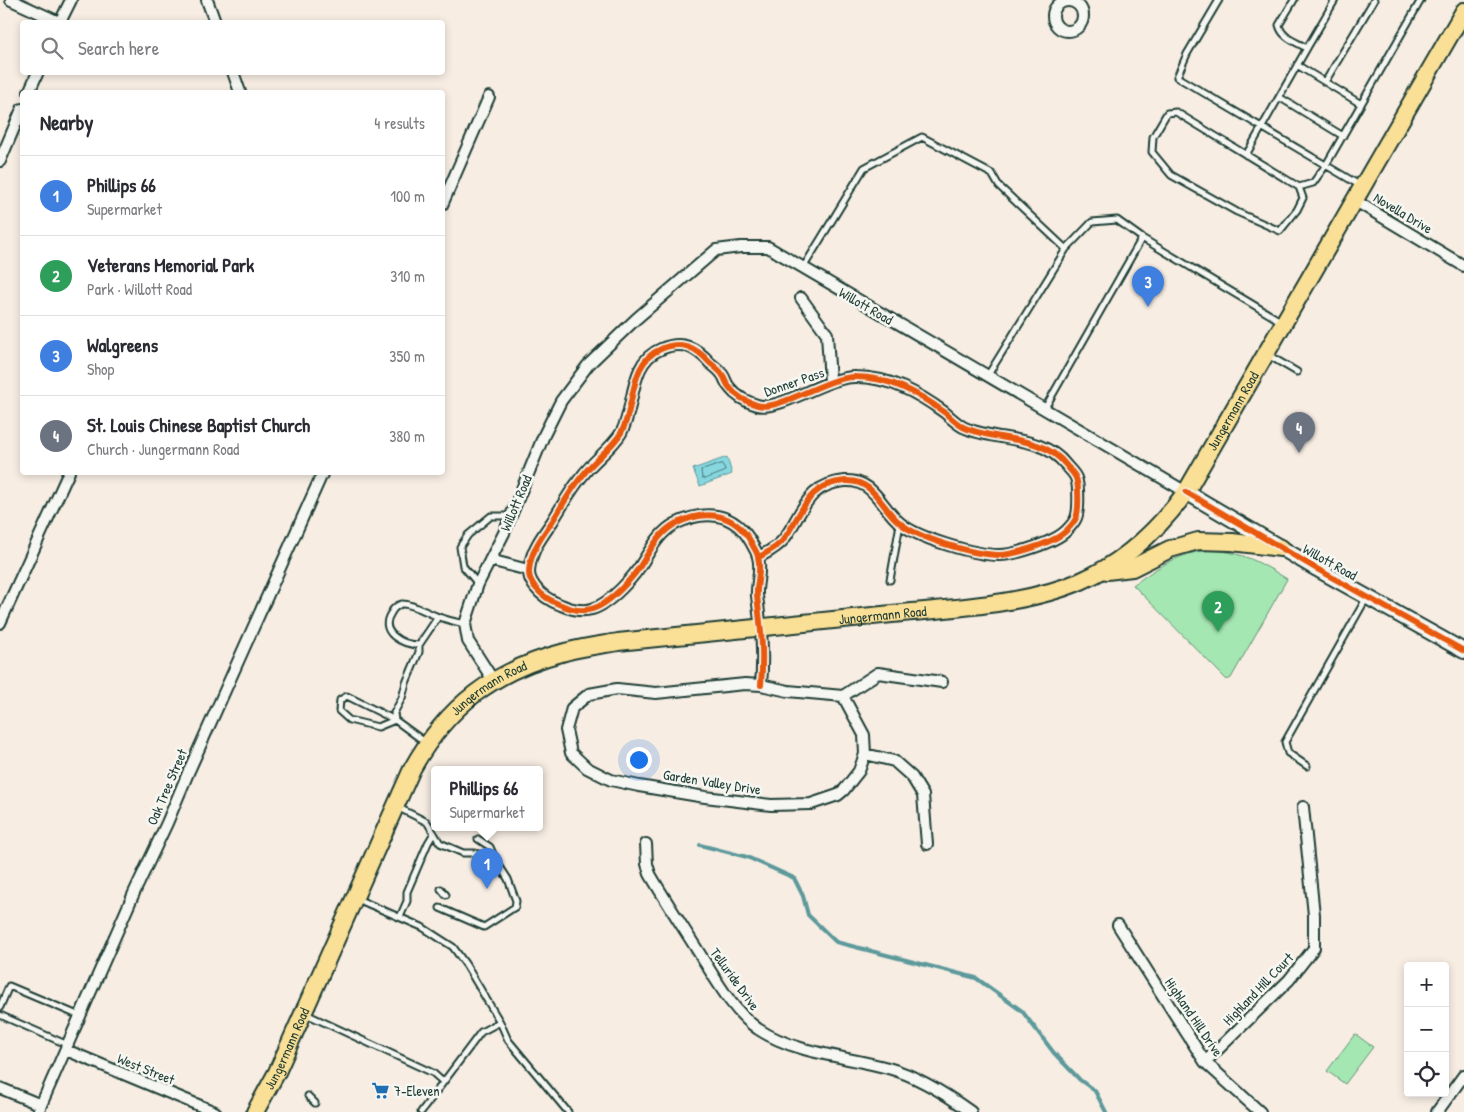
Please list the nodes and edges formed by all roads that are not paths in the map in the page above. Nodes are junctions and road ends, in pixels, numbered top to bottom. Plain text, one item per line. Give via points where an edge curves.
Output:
1 (11, 0) edge
2 (71, 0) edge
3 (207, 0) edge
4 (1219, 0) edge
5 (1294, 0) edge
6 (1335, 0) edge
7 (1374, 0) edge
8 (1421, 0) edge
9 (1464, 11) edge
10 (55, 20) edge
11 (60, 20) edge
12 (214, 20) edge
13 (1307, 48) junction
14 (1297, 65) junction
15 (37, 75) edge
16 (234, 75) edge
17 (1325, 82) junction
18 (30, 90) edge
19 (238, 90) edge
20 (489, 97) dead end
21 (1279, 97) junction
22 (1362, 104) junction
23 (20, 113) edge
24 (1262, 127) junction
25 (1343, 136) junction
26 (1246, 155) junction
27 (0, 161) edge
28 (1326, 165) junction
29 (1299, 187) junction
30 (1358, 193) junction
31 (445, 198) edge
32 (1142, 238) junction
33 (1066, 249) junction
34 (1464, 266) edge
35 (803, 269) junction
36 (801, 298) dead end
37 (1283, 322) junction
38 (1265, 354) junction
39 (1297, 372) dead end
40 (988, 376) junction
41 (830, 382) junction
42 (1045, 408) junction
43 (68, 475) edge
44 (322, 475) edge
45 (1186, 492) junction
46 (510, 516) junction
47 (900, 524) junction
48 (1281, 548) junction
49 (759, 557) junction
50 (490, 560) junction
51 (528, 570) junction
52 (1098, 572) junction
53 (890, 580) dead end
54 (478, 584) junction
55 (1367, 597) junction
56 (438, 617) junction
57 (0, 623) edge
58 (465, 624) junction
59 (762, 627) junction
60 (419, 645) junction
61 (1464, 651) edge
62 (493, 680) junction
63 (942, 682) dead end
64 (761, 685) junction
65 (843, 696) junction
66 (395, 720) junction
67 (427, 743) junction
68 (865, 754) junction
69 (1307, 766) dead end
70 (395, 806) junction
71 (1303, 807) dead end
72 (431, 821) edge
73 (427, 822) junction
74 (431, 828) edge
75 (434, 833) joint
76 (478, 838) dead end
77 (646, 844) dead end
78 (927, 844) dead end
79 (495, 859) junction
80 (419, 862) junction
81 (424, 868) dead end
82 (441, 889) dead end
83 (446, 895) dead end
84 (354, 898) junction
85 (440, 908) dead end
86 (400, 917) junction
87 (1118, 925) dead end
88 (0, 1007) edge
89 (304, 1013) junction
90 (0, 1015) edge
91 (81, 1016) junction
92 (500, 1022) junction
93 (67, 1048) junction
94 (1205, 1062) junction
95 (1464, 1075) edge
96 (442, 1082) junction
97 (0, 1088) edge
98 (308, 1096) dead end
99 (315, 1102) dead end
100 (40, 1109) edge
101 (215, 1112) edge
102 (255, 1112) edge
103 (421, 1112) edge
104 (568, 1112) edge
105 (971, 1112) edge
106 (1260, 1112) edge
107 (1437, 1112) edge

1 - 10 street
2 - 11 street
3 - 12 street
4 - 24 lane via 1177,77
5 - 13 lane via 1280,28 1287,37
6 - 13 lane
7 - 17 lane
8 - 22 lane
9 - 30 main road, Jungermann Road
13 - 14 lane
14 - 17 lane
14 - 21 lane
15 - 18 street
16 - 19 street
17 - 22 lane
20 - 31 street
21 - 24 lane
21 - 25 lane
22 - 25 lane
23 - 27 street
24 - 26 lane
24 - 28 lane
25 - 28 lane
26 - 29 lane
26 - 29 lane via 1176,112 1167,113 1153,137 1152,152 1171,175 1237,212 1280,231 1303,198
28 - 29 lane via 1313,183
28 - 30 lane
30 - 34 street, Novella Drive
30 - 37 main road, Jungermann Road
32 - 33 lane via 1117,220 1092,222
32 - 37 lane
32 - 42 lane
33 - 35 lane via 999,186 992,174 922,137 864,168
33 - 40 lane
35 - 40 street, Willott Road
35 - 46 street, Willott Road via 768,248 716,250 588,365 561,401
36 - 41 street via 827,334
37 - 38 main road, Jungermann Road
38 - 39 lane
38 - 45 main road, Jungermann Road
40 - 42 street, Willott Road
41 - 47 street, Donner Pass via 852,376 875,378 905,387 973,431 1045,447 1062,460 1076,478 1076,518 1063,534 1041,545 1000,555 971,551 927,539
41 - 51 street, Donner Pass via 765,407 742,398 728,387 722,374 692,347 677,345 648,356 636,378 628,417 618,437 570,492 532,554
42 - 45 street, Willott Road
43 - 57 street
44 - 91 street, Oak Tree Street
45 - 48 main road, Willott Road
45 - 52 main road, Jungermann Road via 1140,545
46 - 50 street, Willott Road
46 - 54 lane via 491,516 468,535 460,547 463,566
47 - 49 street, Donner Pass via 868,486 848,480 815,491 783,541
47 - 53 lane
48 - 52 main road via 1198,541 1132,568
48 - 55 main road, Willott Road
49 - 51 street via 744,530 729,519 710,514 673,525 652,545 624,586 592,609 573,610 554,602 540,593 530,580
49 - 59 street via 756,591
50 - 51 street
50 - 54 street, Willott Road
52 - 59 main road, Jungermann Road via 1038,596
54 - 58 street, Willott Road
55 - 61 main road, Willott Road
55 - 69 lane via 1286,742 1288,753
56 - 58 lane
56 - 60 lane
56 - 60 lane via 402,604 394,608 387,619 392,636
58 - 62 street via 468,641
59 - 62 main road, Jungermann Road via 618,642 565,652 521,666
59 - 64 street via 764,657
60 - 66 lane via 394,713
62 - 67 main road, Jungermann Road via 468,698
63 - 65 street via 878,673
64 - 65 street, Garden Valley Drive
64 - 68 street, Garden Valley Drive via 656,693 617,690 589,694 572,708 566,730 571,753 588,768 611,780 771,805 810,804 838,795 858,771
65 - 68 street via 864,735
66 - 66 lane via 378,727 349,720 339,711 340,700 347,696
66 - 67 lane
67 - 70 main road, Jungermann Road
68 - 78 street via 894,761 912,777 923,795
70 - 73 lane
70 - 84 main road, Jungermann Road
71 - 94 street, Highland Hill Court via 1314,915 1314,948 1289,980
72 - 73 lane
73 - 74 lane
75 - 79 lane via 440,843 463,853
75 - 80 lane
76 - 79 lane via 490,847
77 - 105 street, Telluride Drive via 647,864 654,880 745,1019 776,1039 794,1046 911,1077
79 - 85 lane via 508,878 515,907 484,926
80 - 81 lane
80 - 86 lane
82 - 83 lane
84 - 86 lane
84 - 89 main road, Jungermann Road
86 - 92 lane via 431,931 453,947
87 - 94 street, Highland Hill Drive
88 - 91 lane via 9,986
89 - 96 lane via 432,1073
89 - 102 main road, Jungermann Road
90 - 93 lane
91 - 93 street, Oak Tree Street
92 - 96 lane via 481,1032
92 - 104 lane via 508,1040
93 - 100 street, Oak Tree Street
93 - 101 street, West Street
94 - 106 street, Highland Hill Drive
95 - 107 street
96 - 103 lane
97 - 100 street
98 - 99 lane

